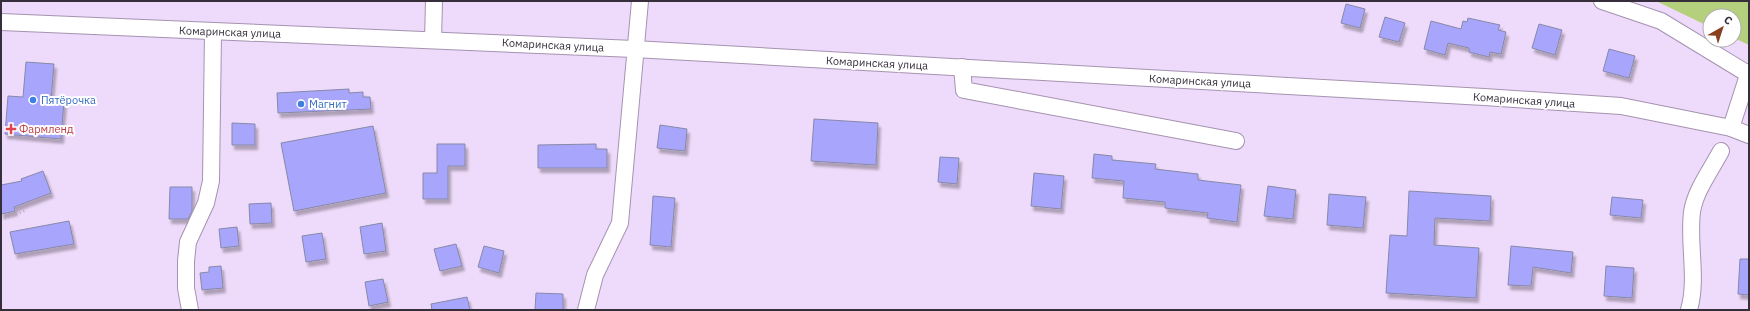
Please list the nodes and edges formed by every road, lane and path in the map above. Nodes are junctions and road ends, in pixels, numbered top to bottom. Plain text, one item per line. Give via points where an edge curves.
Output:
1 (434, 1) edge
2 (640, 1) edge
3 (1602, 1) edge
4 (1, 22) edge
5 (213, 32) junction
6 (433, 40) junction
7 (634, 49) junction
8 (962, 67) junction
9 (1748, 73) edge
10 (1731, 128) junction
11 (1749, 135) edge
12 (1236, 141) dead end
13 (1721, 151) dead end
14 (27, 210) dead end
15 (1, 220) edge
16 (190, 310) edge
17 (586, 310) edge
18 (1689, 310) edge

1 - 6 street
2 - 7 street
3 - 9 street via 1662,21
4 - 5 street, Комаринская улица
5 - 6 street, Комаринская улица
5 - 16 street via 211,181 206,203 188,242 186,288
6 - 7 street, Комаринская улица
7 - 8 street, Комаринская улица
7 - 17 street via 620,223 594,275
8 - 10 street, Комаринская улица via 1621,106
8 - 12 street via 964,90
9 - 10 street
10 - 11 street, Комаринская улица
13 - 18 street via 1696,196 1692,212 1694,294
14 - 15 path

